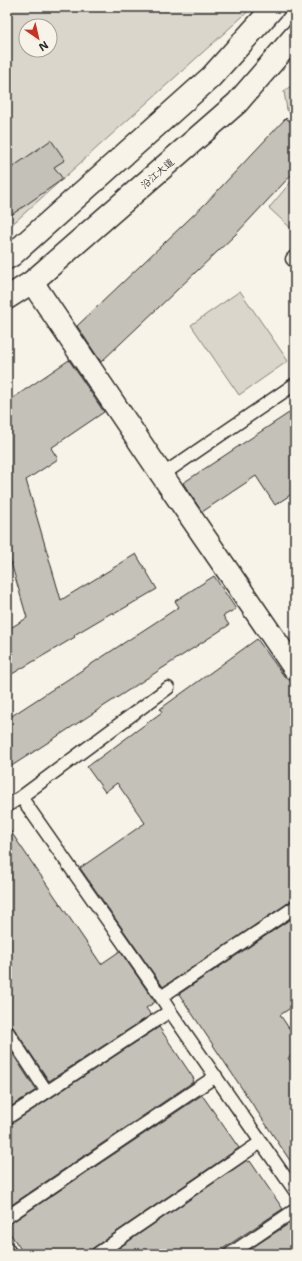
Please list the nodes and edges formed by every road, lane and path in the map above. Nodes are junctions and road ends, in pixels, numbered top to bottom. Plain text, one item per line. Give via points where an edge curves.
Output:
1 (274, 7) edge
2 (295, 36) edge
3 (295, 256) edge
4 (7, 258) edge
5 (295, 262) edge
6 (32, 282) junction
7 (7, 298) edge
8 (295, 384) edge
9 (162, 475) junction
10 (295, 669) edge
11 (168, 688) dead end
12 (21, 797) junction
13 (7, 806) edge
14 (295, 907) edge
15 (161, 997) junction
16 (170, 1011) junction
17 (7, 1031) edge
18 (216, 1076) junction
19 (47, 1092) junction
20 (7, 1118) edge
21 (261, 1142) junction
22 (295, 1191) edge
23 (295, 1210) edge
24 (7, 1217) edge
25 (7, 1248) edge
26 (11, 1254) edge
27 (97, 1254) edge
28 (230, 1254) edge

1 - 4 main road via 211,77
2 - 6 main road, 沿江大道 via 237,103
3 - 5 lane via 292,259
6 - 7 main road, 沿江大道
6 - 9 main road
8 - 9 lane
9 - 10 main road
11 - 12 lane
12 - 13 lane
12 - 15 lane
14 - 15 lane
15 - 16 lane
16 - 18 lane
16 - 19 lane
17 - 19 lane
18 - 21 lane
18 - 24 lane
19 - 20 lane
21 - 22 lane
21 - 27 lane
23 - 28 lane
25 - 26 lane

